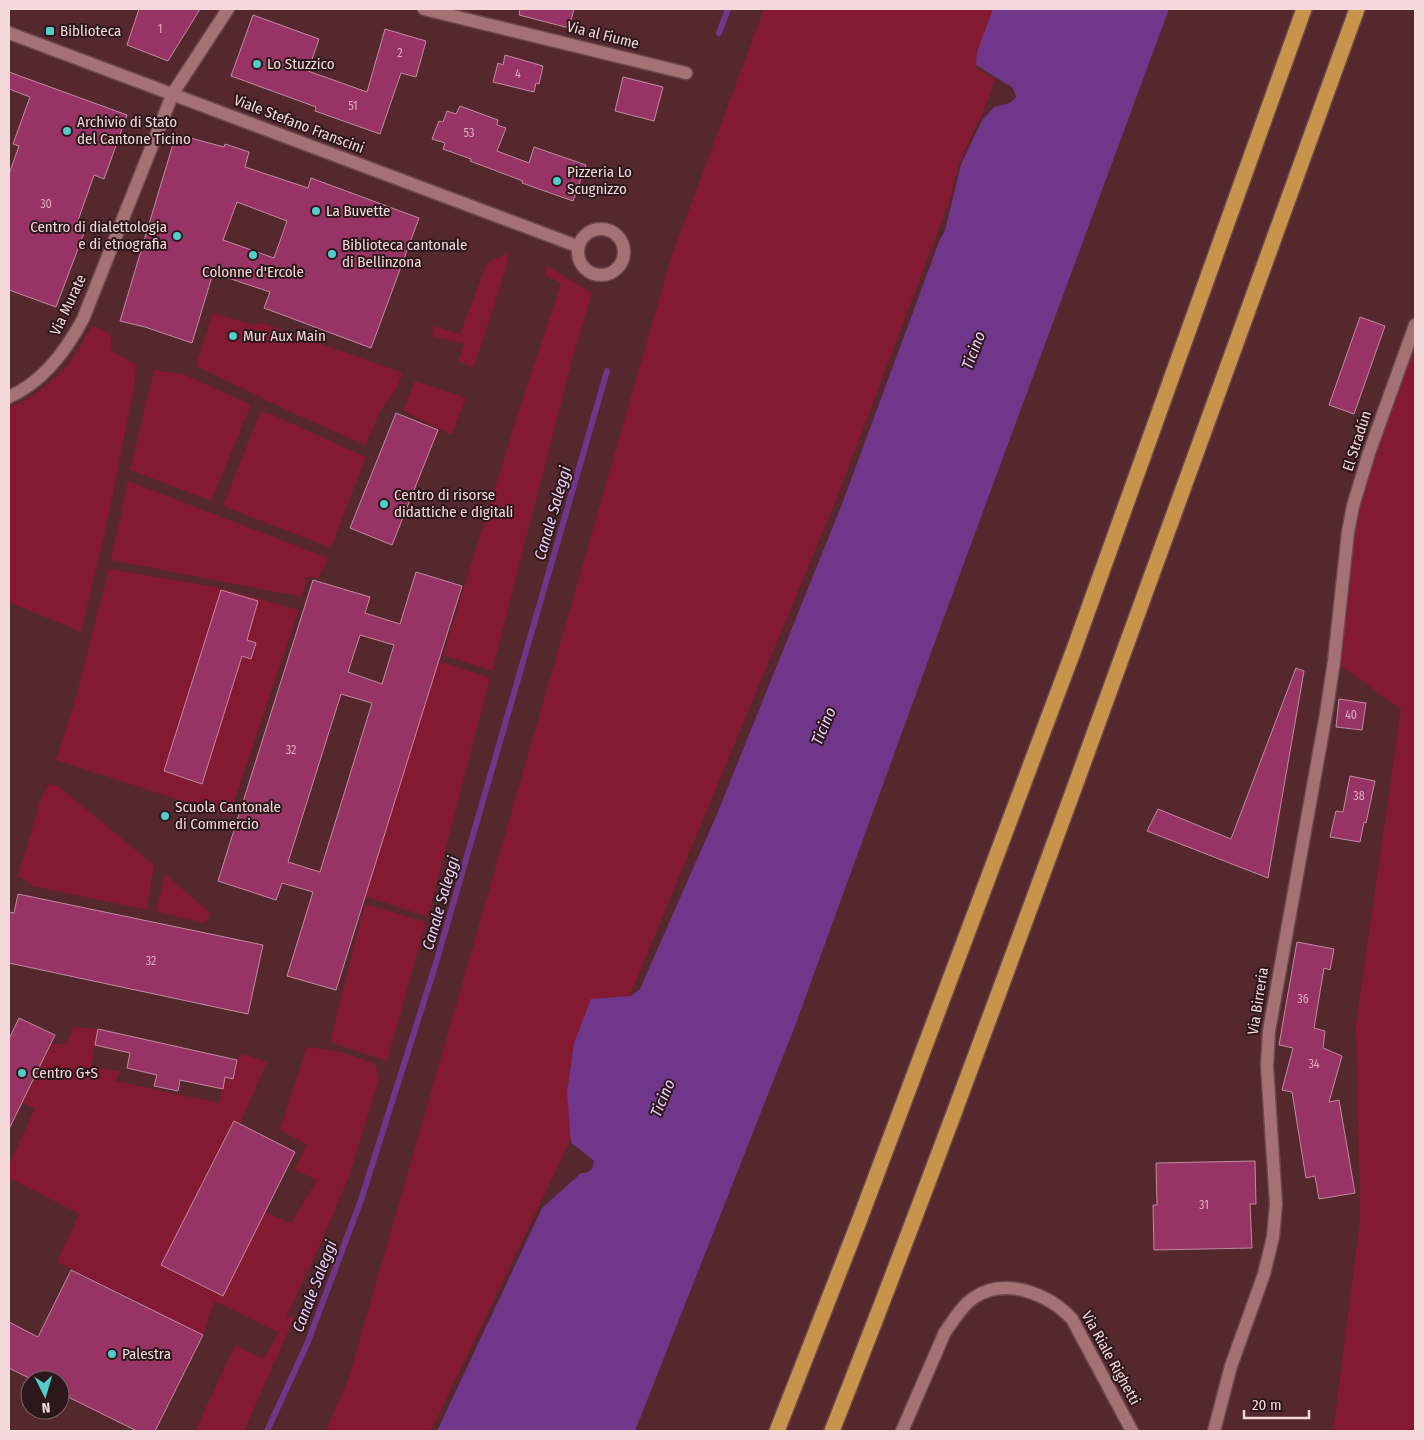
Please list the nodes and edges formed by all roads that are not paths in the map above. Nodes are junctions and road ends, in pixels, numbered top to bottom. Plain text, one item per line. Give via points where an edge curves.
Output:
1 (228, 9) edge
2 (424, 9) edge
3 (1304, 9) edge
4 (1357, 9) edge
5 (9, 33) edge
6 (686, 72) dead end
7 (173, 93) junction
8 (577, 246) dead end
9 (1415, 325) edge
10 (9, 397) edge
11 (1344, 571) joint
12 (777, 1431) edge
13 (832, 1431) edge
14 (902, 1431) edge
15 (1132, 1431) edge
16 (1214, 1431) edge

1 - 7 street, Via Murate
2 - 6 street, Via al Fiume
3 - 12 highway via 1066,671
4 - 13 highway via 991,1015
5 - 7 street, Viale Stefano Franscini
7 - 8 street, Viale Stefano Franscini
7 - 10 street, Via Murate via 74,337 51,367
9 - 11 street, El Stradún via 1353,506
11 - 16 street, Via Birreria via 1327,706 1269,1031 1267,1066 1276,1204 1273,1237
14 - 15 street, Via Riale Righetti via 945,1332 955,1318 973,1298 990,1290 1005,1289 1042,1296 1072,1320

